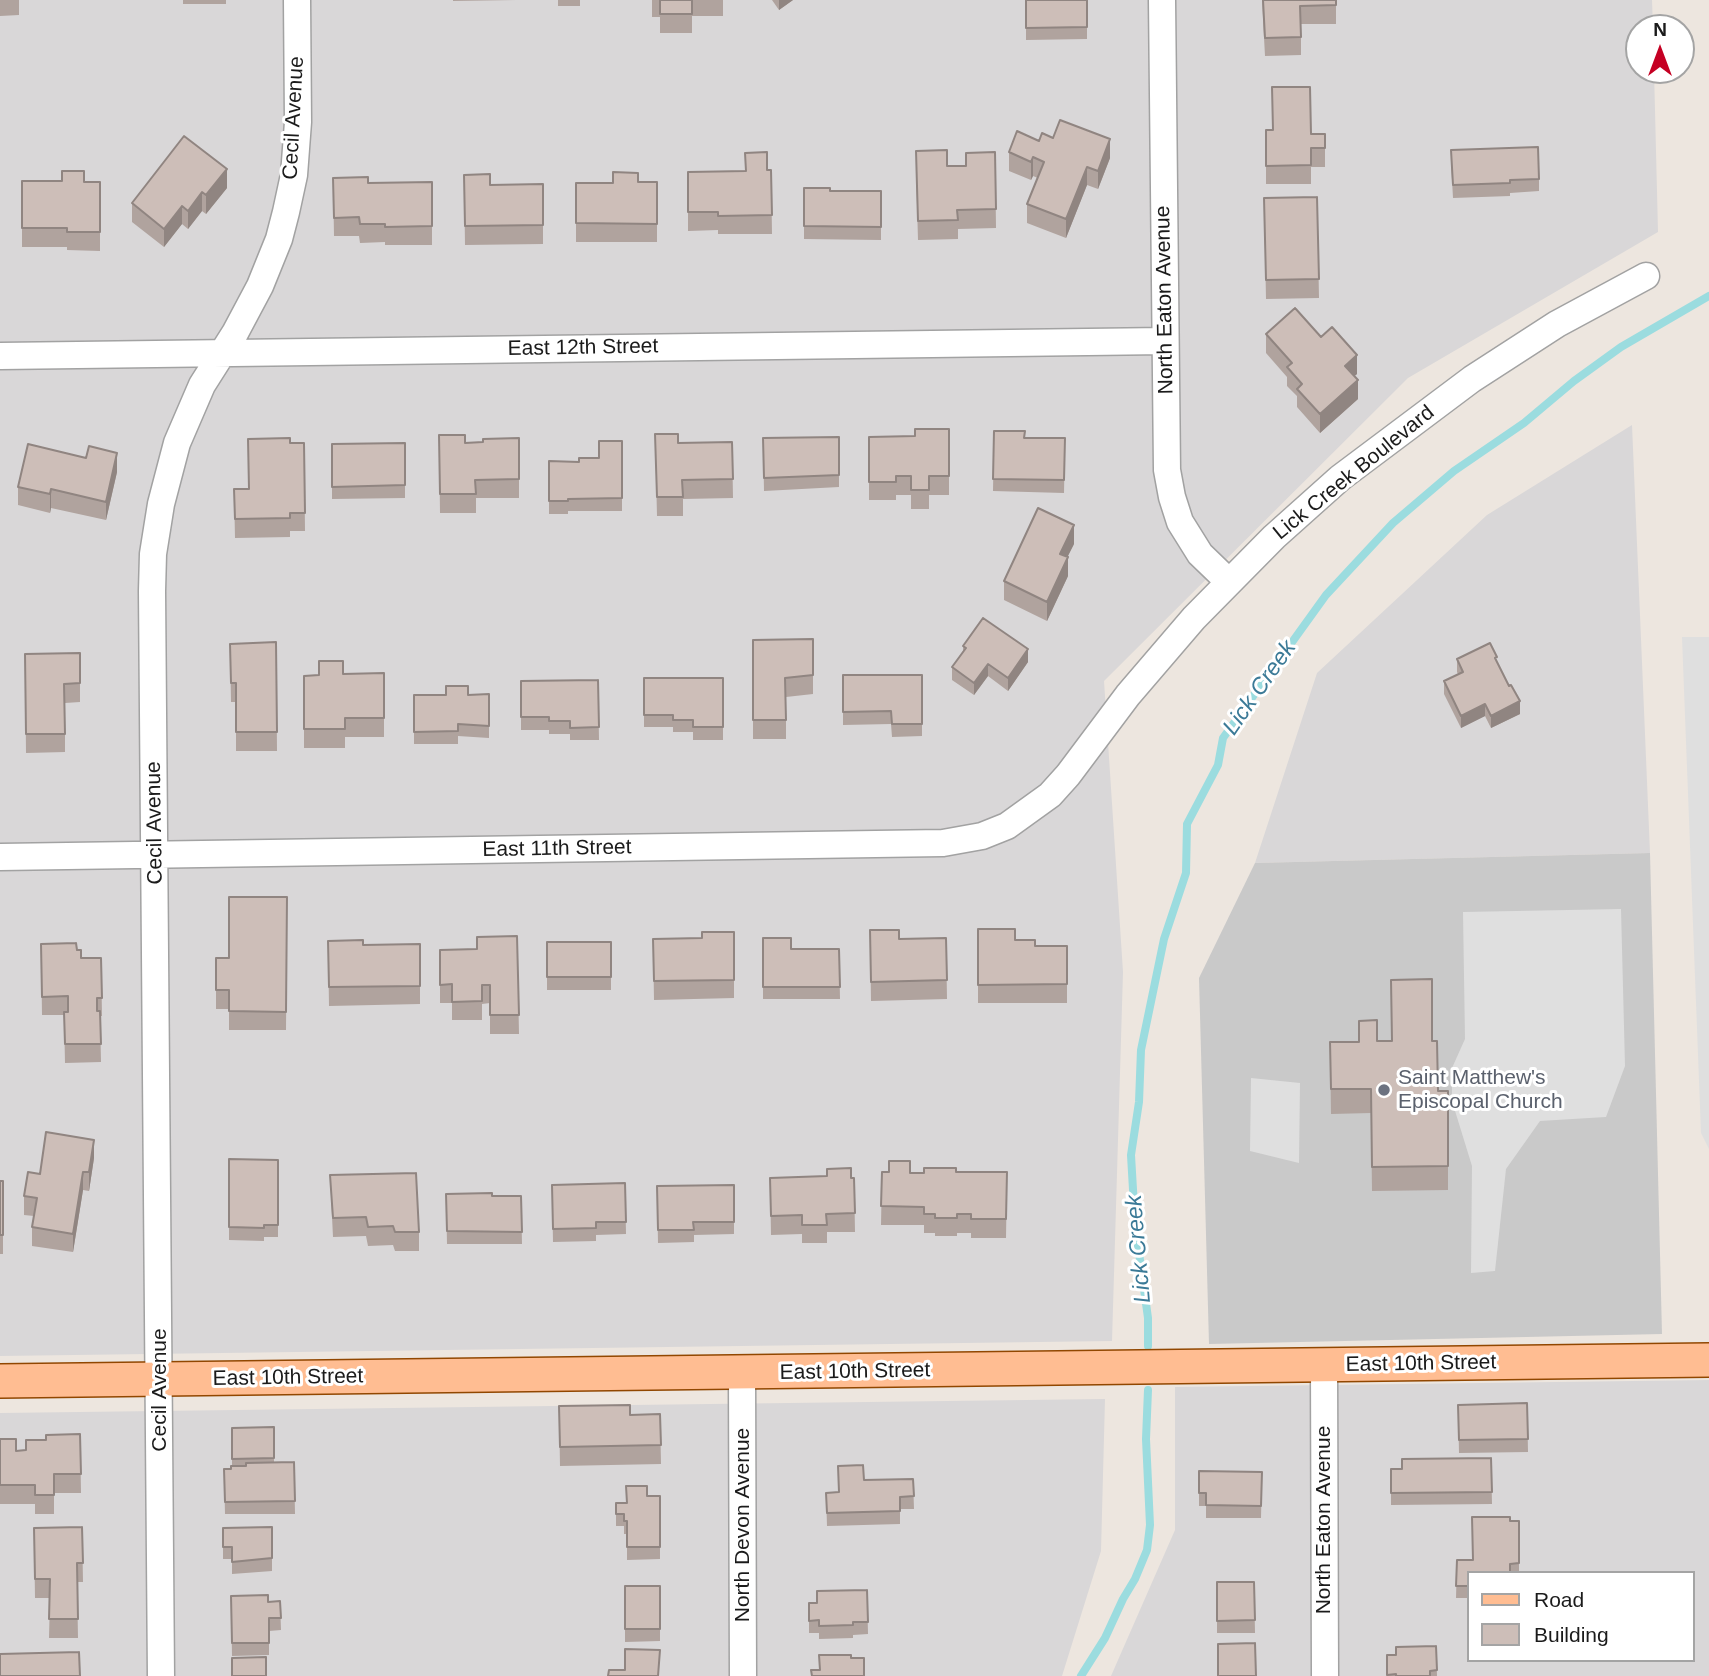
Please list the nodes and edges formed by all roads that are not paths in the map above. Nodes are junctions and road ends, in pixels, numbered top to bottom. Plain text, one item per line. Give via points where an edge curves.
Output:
1 (297, 0) edge
2 (1162, 0) edge
3 (1646, 276) dead end
4 (1165, 341) junction
5 (220, 353) junction
6 (0, 356) edge
7 (1228, 581) junction
8 (1082, 756) joint
9 (155, 855) junction
10 (0, 857) edge
11 (1709, 1360) edge
12 (1324, 1365) junction
13 (742, 1373) junction
14 (160, 1379) junction
15 (0, 1381) edge
16 (161, 1676) edge
17 (743, 1676) edge
18 (1325, 1676) edge

1 - 5 street, Cecil Avenue via 298,122 289,200 270,263 248,310
2 - 4 street, North Eaton Avenue
3 - 7 street, Lick Creek Boulevard via 1558,324 1472,379 1340,478
4 - 5 street, East 12th Street
4 - 7 street, North Eaton Avenue via 1172,497 1193,544
5 - 6 street, East 12th Street
5 - 9 street, Cecil Avenue via 177,443 155,541
7 - 8 street, Lick Creek Boulevard via 1168,647
8 - 9 street, East 11th Street via 1050,795 1007,826 943,844
9 - 10 street, East 11th Street
9 - 14 street, Cecil Avenue
11 - 12 main road, East 10th Street
12 - 13 main road, East 10th Street
12 - 18 street, North Eaton Avenue
13 - 14 main road, East 10th Street
13 - 17 street, North Devon Avenue
14 - 15 main road, East 10th Street
14 - 16 street, Cecil Avenue

